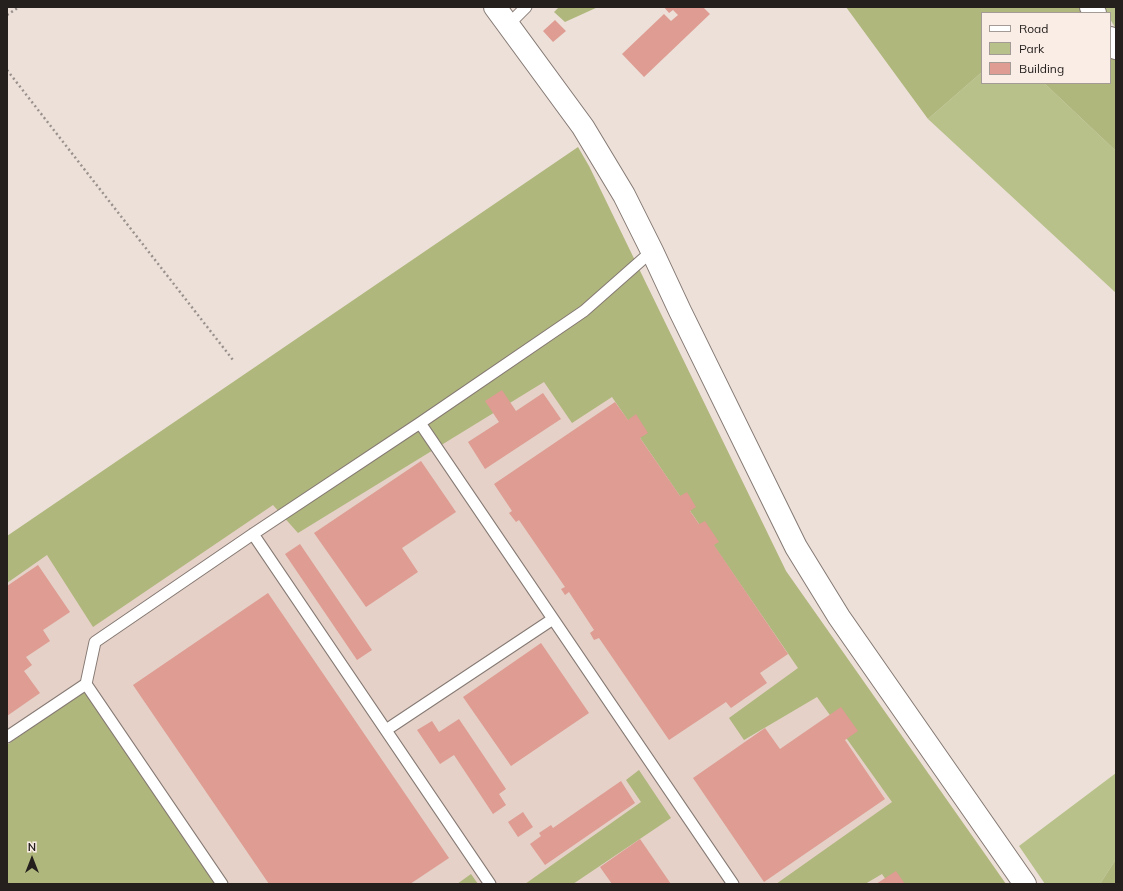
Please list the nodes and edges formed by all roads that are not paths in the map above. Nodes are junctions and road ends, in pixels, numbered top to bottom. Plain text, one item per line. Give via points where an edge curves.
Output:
1 (495, 7) edge
2 (526, 7) edge
3 (508, 24) junction
4 (652, 251) junction
5 (420, 423) junction
6 (253, 534) junction
7 (553, 619) junction
8 (86, 684) junction
9 (386, 730) junction
10 (7, 737) edge
11 (222, 884) edge
12 (490, 884) edge
13 (733, 884) edge
14 (1025, 884) edge

1 - 3 street
2 - 3 lane
3 - 4 street via 583,127 624,195
4 - 5 lane via 584,311
4 - 14 street via 796,547 839,617
5 - 6 lane
5 - 7 lane
6 - 8 lane via 95,642
6 - 9 lane
7 - 9 lane
7 - 13 lane
8 - 10 lane
8 - 11 lane
9 - 12 lane

